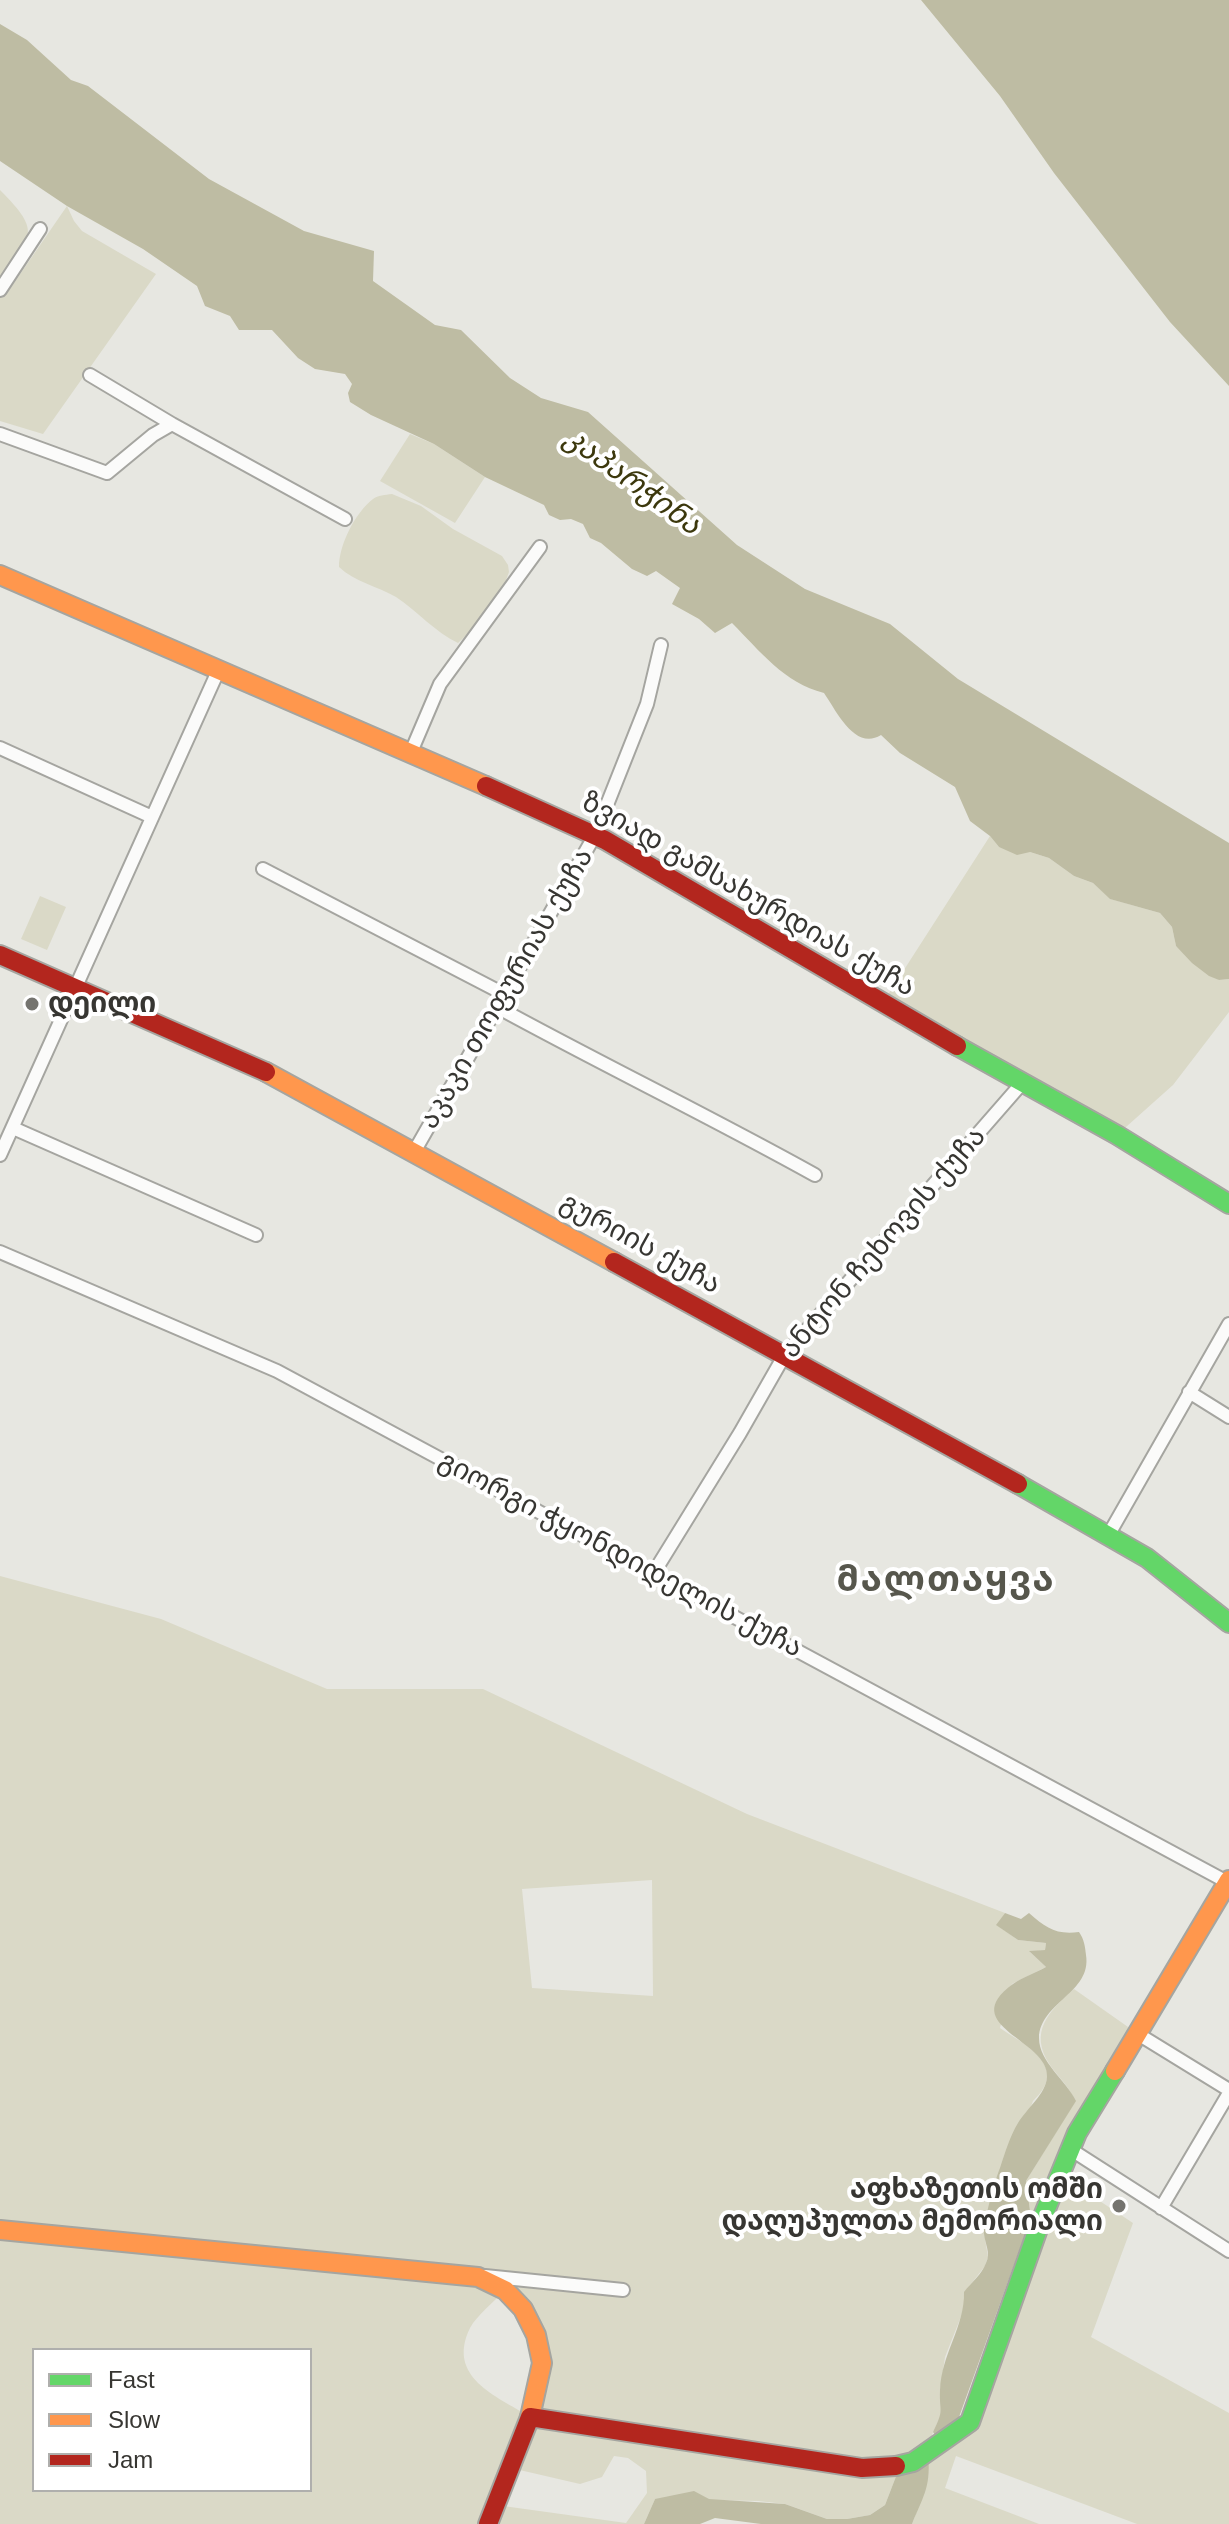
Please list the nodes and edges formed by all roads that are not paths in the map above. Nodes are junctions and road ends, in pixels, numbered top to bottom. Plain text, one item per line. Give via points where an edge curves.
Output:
1 (40, 229) dead end
2 (0, 290) edge
3 (90, 375) dead end
4 (172, 424) junction
5 (0, 434) edge
6 (345, 519) dead end
7 (540, 547) dead end
8 (0, 575) edge
9 (661, 645) dead end
10 (219, 669) junction
11 (0, 748) edge
12 (411, 752) junction
13 (152, 817) junction
14 (595, 835) junction
15 (263, 869) dead end
16 (0, 955) edge
17 (75, 987) junction
18 (504, 994) junction
19 (497, 1007) junction
20 (1023, 1082) junction
21 (13, 1128) junction
22 (414, 1152) junction
23 (0, 1155) edge
24 (815, 1175) dead end
25 (1229, 1204) edge
26 (256, 1235) dead end
27 (0, 1252) edge
28 (1229, 1324) edge
29 (784, 1356) junction
30 (1189, 1392) junction
31 (1229, 1417) edge
32 (1109, 1534) junction
33 (653, 1574) junction
34 (1229, 1623) edge
35 (1228, 1881) edge
36 (1138, 2034) junction
37 (1229, 2092) edge
38 (1070, 2149) junction
39 (1161, 2208) junction
40 (0, 2230) edge
41 (1229, 2251) edge
42 (470, 2275) junction
43 (623, 2290) dead end
44 (530, 2417) junction
45 (488, 2524) edge

1 - 2 street
3 - 4 street
4 - 5 street via 107,473
4 - 6 street
7 - 12 street via 440,684
8 - 10 main road, ზვიად გამსახურდიას ქუჩა
9 - 14 street, აკაკი თოფურიას ქუჩა via 647,704
10 - 12 main road, ზვიად გამსახურდიას ქუჩა
10 - 13 street
11 - 13 street
12 - 14 main road, ზვიად გამსახურდიას ქუჩა
13 - 17 street
14 - 18 street, აკაკი თოფურიას ქუჩა
14 - 20 main road, ზვიად გამსახურდიას ქუჩა
15 - 18 street
16 - 17 main road, გურიის ქუჩა
17 - 21 street
17 - 22 main road, გურიის ქუჩა via 281,1078
18 - 19 street, აკაკი თოფურიას ქუჩა
19 - 22 street, აკაკი თოფურიას ქუჩა
19 - 24 street
20 - 25 main road, ზვიად გამსახურდიას ქუჩა
20 - 29 street, ანტონ ჩეხოვის ქუჩა
21 - 23 street
21 - 26 street
22 - 29 main road, გურიის ქუჩა
27 - 33 street, გიორგი ჭყონდიდელის ქუჩა via 277,1371
28 - 30 street
29 - 32 main road, გურიის ქუჩა
29 - 33 street, ანტონ ჩეხოვის ქუჩა
30 - 31 street
30 - 32 street
32 - 34 main road, გურიის ქუჩა
33 - 35 street, გიორგი ჭყონდიდელის ქუჩა
35 - 36 main road
36 - 37 street
36 - 38 main road
37 - 39 street
38 - 39 street
38 - 44 main road via 970,2422 913,2462 862,2468
39 - 41 street
40 - 42 main road
42 - 43 street
42 - 44 main road via 505,2290 523,2309 536,2335 542,2363
44 - 45 main road

